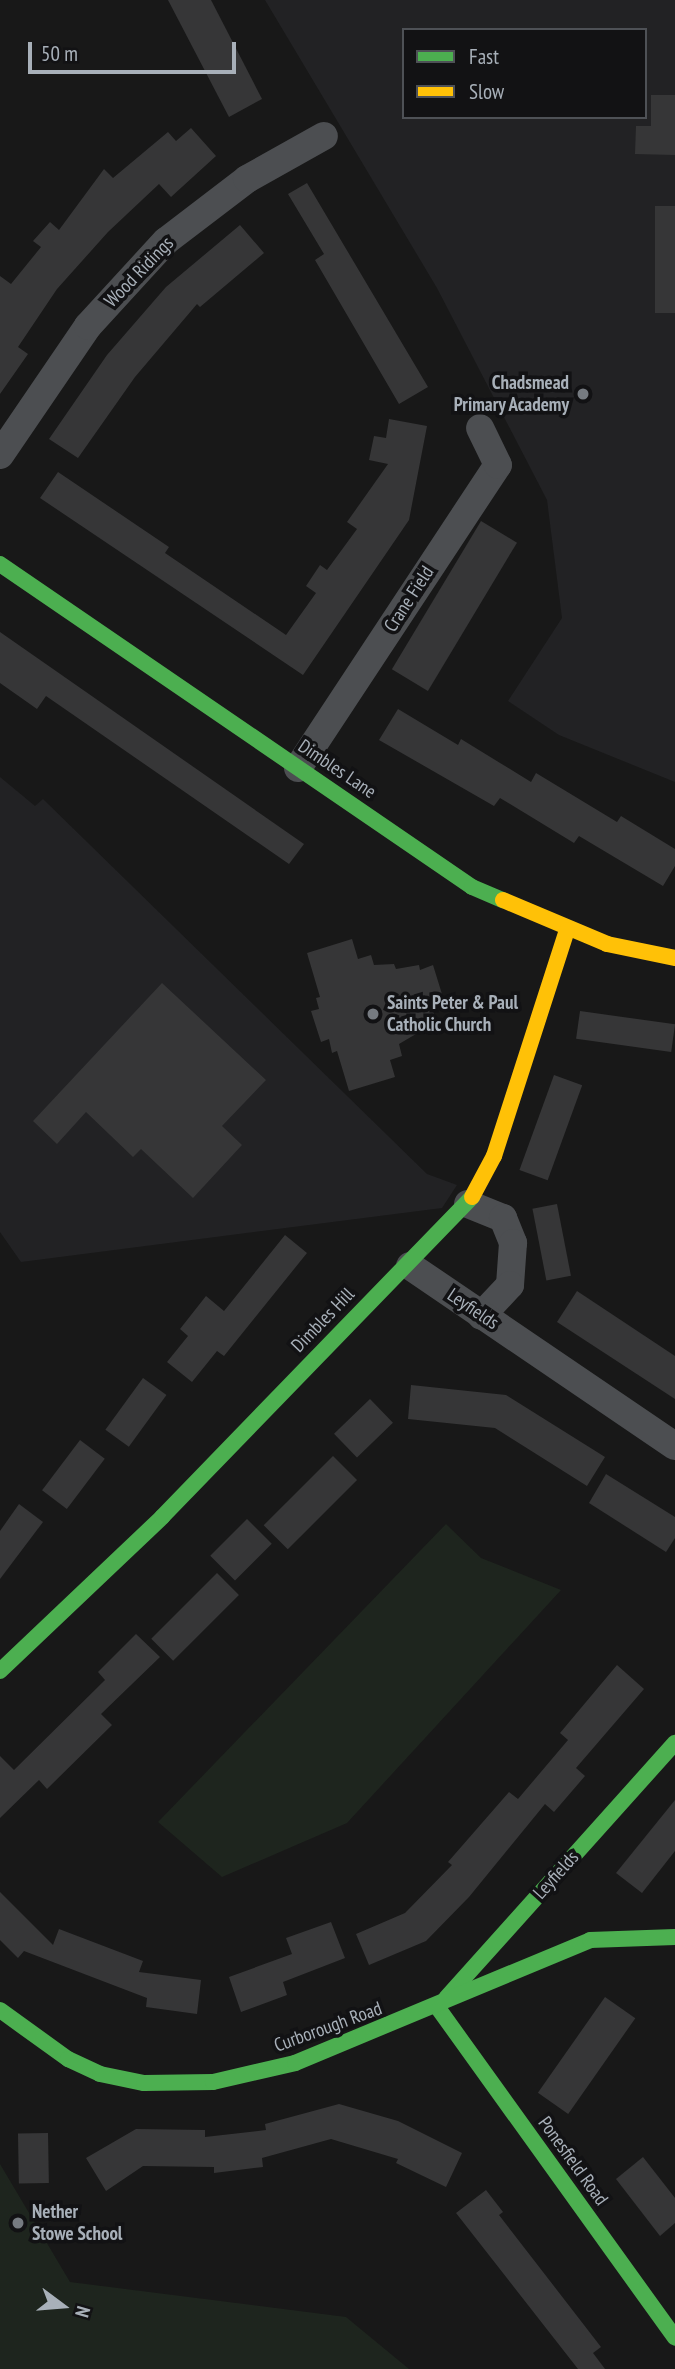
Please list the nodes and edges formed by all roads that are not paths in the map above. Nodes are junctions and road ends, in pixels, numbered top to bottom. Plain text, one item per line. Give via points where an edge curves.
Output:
1 (324, 136) dead end
2 (480, 429) dead end
3 (0, 455) edge
4 (0, 564) edge
5 (298, 768) junction
6 (567, 930) junction
7 (675, 958) edge
8 (468, 1204) junction
9 (410, 1266) junction
10 (481, 1316) junction
11 (675, 1446) edge
12 (0, 1671) edge
13 (675, 1743) edge
14 (675, 1937) edge
15 (438, 2008) junction
16 (0, 2010) edge
17 (675, 2338) edge

1 - 3 street, Wood Ridings via 247,179 166,241 88,326
2 - 5 street, Crane Field via 498,465
4 - 5 street, Dimbles Lane
5 - 6 street, Dimbles Lane via 472,887
6 - 7 street, Dimbles Lane via 607,944
6 - 8 street, Dimbles Hill via 494,1156
8 - 9 street, Dimbles Hill
8 - 10 street via 503,1218 513,1243 510,1285
9 - 10 street, Leyfields
9 - 12 street, Dimbles Hill via 379,1292 162,1517
10 - 11 street, Leyfields
13 - 15 street, Leyfields
14 - 15 street, Curborough Road via 590,1940
15 - 16 street, Curborough Road via 295,2063 243,2077 144,2083 100,2074 68,2059
15 - 17 street, Ponesfield Road

